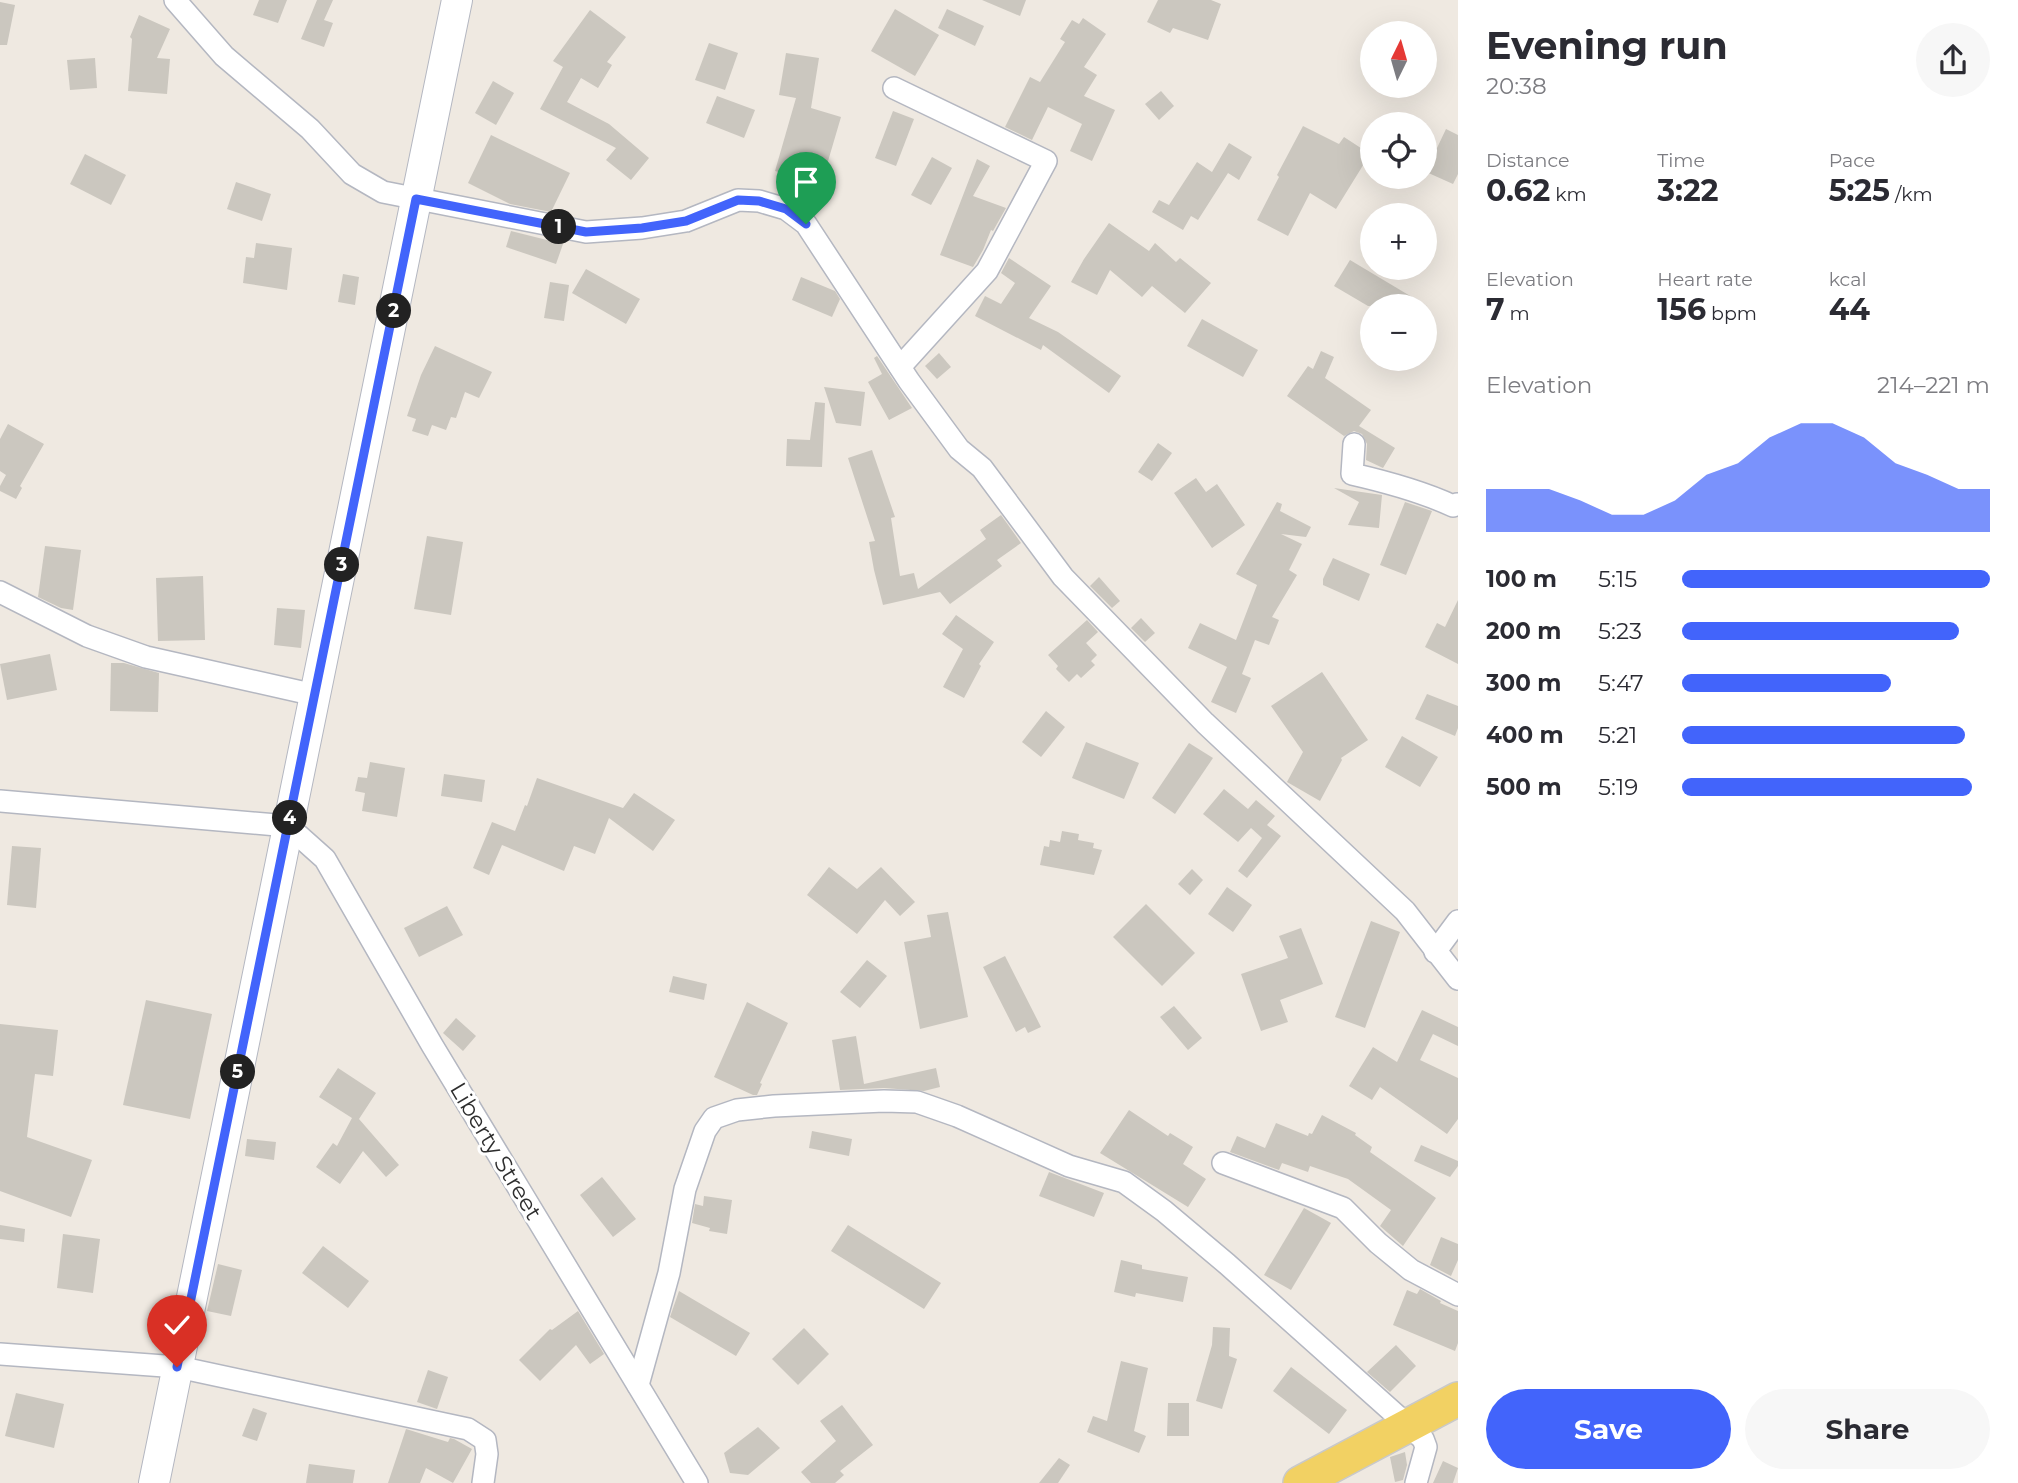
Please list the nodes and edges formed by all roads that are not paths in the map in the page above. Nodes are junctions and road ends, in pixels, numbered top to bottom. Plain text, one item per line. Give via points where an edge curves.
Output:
1 (175, 0) edge
2 (457, 0) edge
3 (894, 88) dead end
4 (416, 199) junction
5 (900, 368) junction
6 (1354, 444) dead end
7 (1458, 504) edge
8 (0, 592) edge
9 (315, 695) junction
10 (0, 801) edge
11 (288, 826) junction
12 (1458, 921) edge
13 (1435, 952) junction
14 (1458, 979) edge
15 (1223, 1164) dead end
16 (1458, 1295) edge
17 (0, 1354) edge
18 (177, 1367) junction
19 (639, 1385) junction
20 (1458, 1399) edge
21 (1407, 1425) junction
22 (153, 1483) edge
23 (483, 1483) edge
24 (697, 1483) edge
25 (1300, 1483) edge
26 (1416, 1483) edge

1 - 4 street via 225,56 310,129 352,174 383,192
2 - 4 main road
3 - 5 street via 1046,161 987,271
4 - 5 street via 586,232 686,221 738,200 786,209 806,224
4 - 9 main road
5 - 13 street via 1063,577 1205,723 1405,911
6 - 7 street via 1353,474
8 - 9 street via 88,636 146,657
9 - 11 main road
10 - 11 street
11 - 18 main road
11 - 19 street, Liberty Street via 325,859
12 - 13 street
13 - 14 street
15 - 16 street via 1342,1208 1411,1270
17 - 18 street
18 - 22 main road
18 - 23 street via 468,1429 485,1440
19 - 21 street via 669,1273 685,1189 714,1118 774,1105 917,1102 1069,1166 1124,1182 1227,1264
19 - 24 street, Liberty Street
20 - 21 main road
21 - 25 main road
21 - 26 street via 1426,1447

